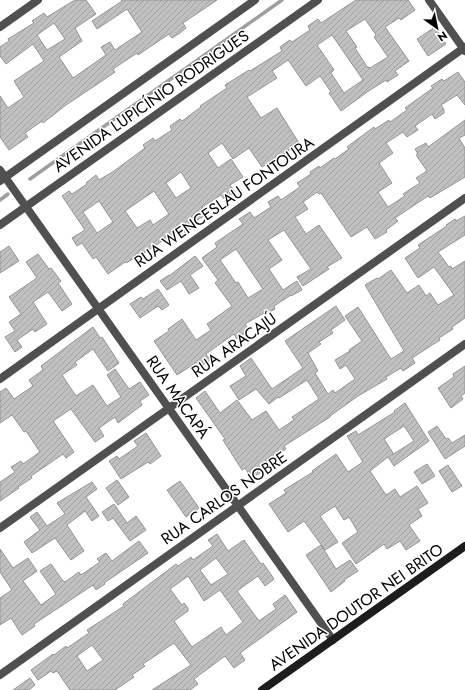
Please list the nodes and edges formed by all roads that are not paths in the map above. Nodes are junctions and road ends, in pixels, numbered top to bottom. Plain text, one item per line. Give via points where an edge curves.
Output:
1 (38, 0) edge
2 (255, 0) edge
3 (318, 0) edge
4 (429, 0) edge
5 (0, 27) edge
6 (464, 49) edge
7 (0, 170) edge
8 (3, 179) edge
9 (465, 198) edge
10 (26, 206) junction
11 (0, 225) edge
12 (98, 308) junction
13 (465, 344) edge
14 (0, 379) edge
15 (169, 408) junction
16 (238, 506) junction
17 (0, 528) edge
18 (465, 546) edge
19 (333, 640) junction
20 (0, 675) edge
21 (262, 690) edge

1 - 5 street
2 - 8 street, AVENIDA LUPICÍNIO RODRIGUES
3 - 10 street, AVENIDA LUPICÍNIO RODRIGUES
4 - 6 street
6 - 12 street, RUA WENCESLAU FONTOURA
7 - 8 street, RUA MACAPÁ
8 - 10 street, RUA MACAPÁ
9 - 15 street, RUA ARACAJÚ
10 - 11 street, AVENIDA LUPICÍNIO RODRIGUES
10 - 12 street, RUA MACAPÁ
12 - 14 street, RUA WENCESLAU FONTOURA
12 - 15 street, RUA MACAPÁ
13 - 16 street, RUA CARLOS NOBRE
15 - 16 street, RUA MACAPÁ
15 - 17 street, RUA ARACAJÚ
16 - 19 street, RUA MACAPÁ
16 - 20 street, RUA CARLOS NOBRE
18 - 19 main road, AVENIDA DOUTOR NEI BRITO
19 - 21 main road, AVENIDA DOUTOR NEI BRITO

